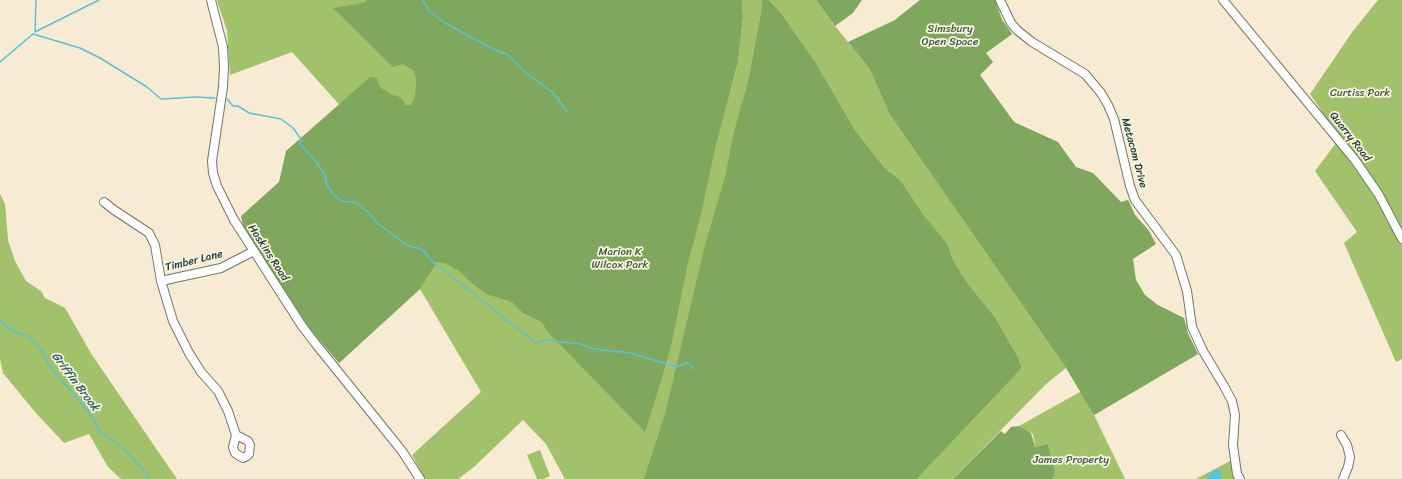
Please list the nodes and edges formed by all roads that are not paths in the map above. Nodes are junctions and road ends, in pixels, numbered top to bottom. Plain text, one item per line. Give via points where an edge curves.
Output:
1 (210, 0) edge
2 (1000, 0) edge
3 (1223, 0) edge
4 (104, 202) dead end
5 (1402, 240) edge
6 (254, 251) junction
7 (161, 281) junction
8 (236, 435) dead end
9 (1340, 435) dead end
10 (420, 479) edge
11 (1240, 479) edge
12 (1343, 479) edge

1 - 6 street, Hoskins Road via 223,47 224,67 212,161 213,174 224,200
2 - 11 street, Metacom Drive via 1017,30 1085,74 1108,105 1135,200 1176,255 1187,291 1192,326 1203,351 1232,401 1235,415 1233,445
3 - 5 street, Quarry Road via 1355,160 1378,195
4 - 7 street via 148,233 155,245
6 - 7 street, Timber Lane via 221,268
6 - 10 street, Hoskins Road via 315,343 402,451
7 - 8 street via 173,321 201,372 218,391
9 - 12 street via 1347,445 1350,456

